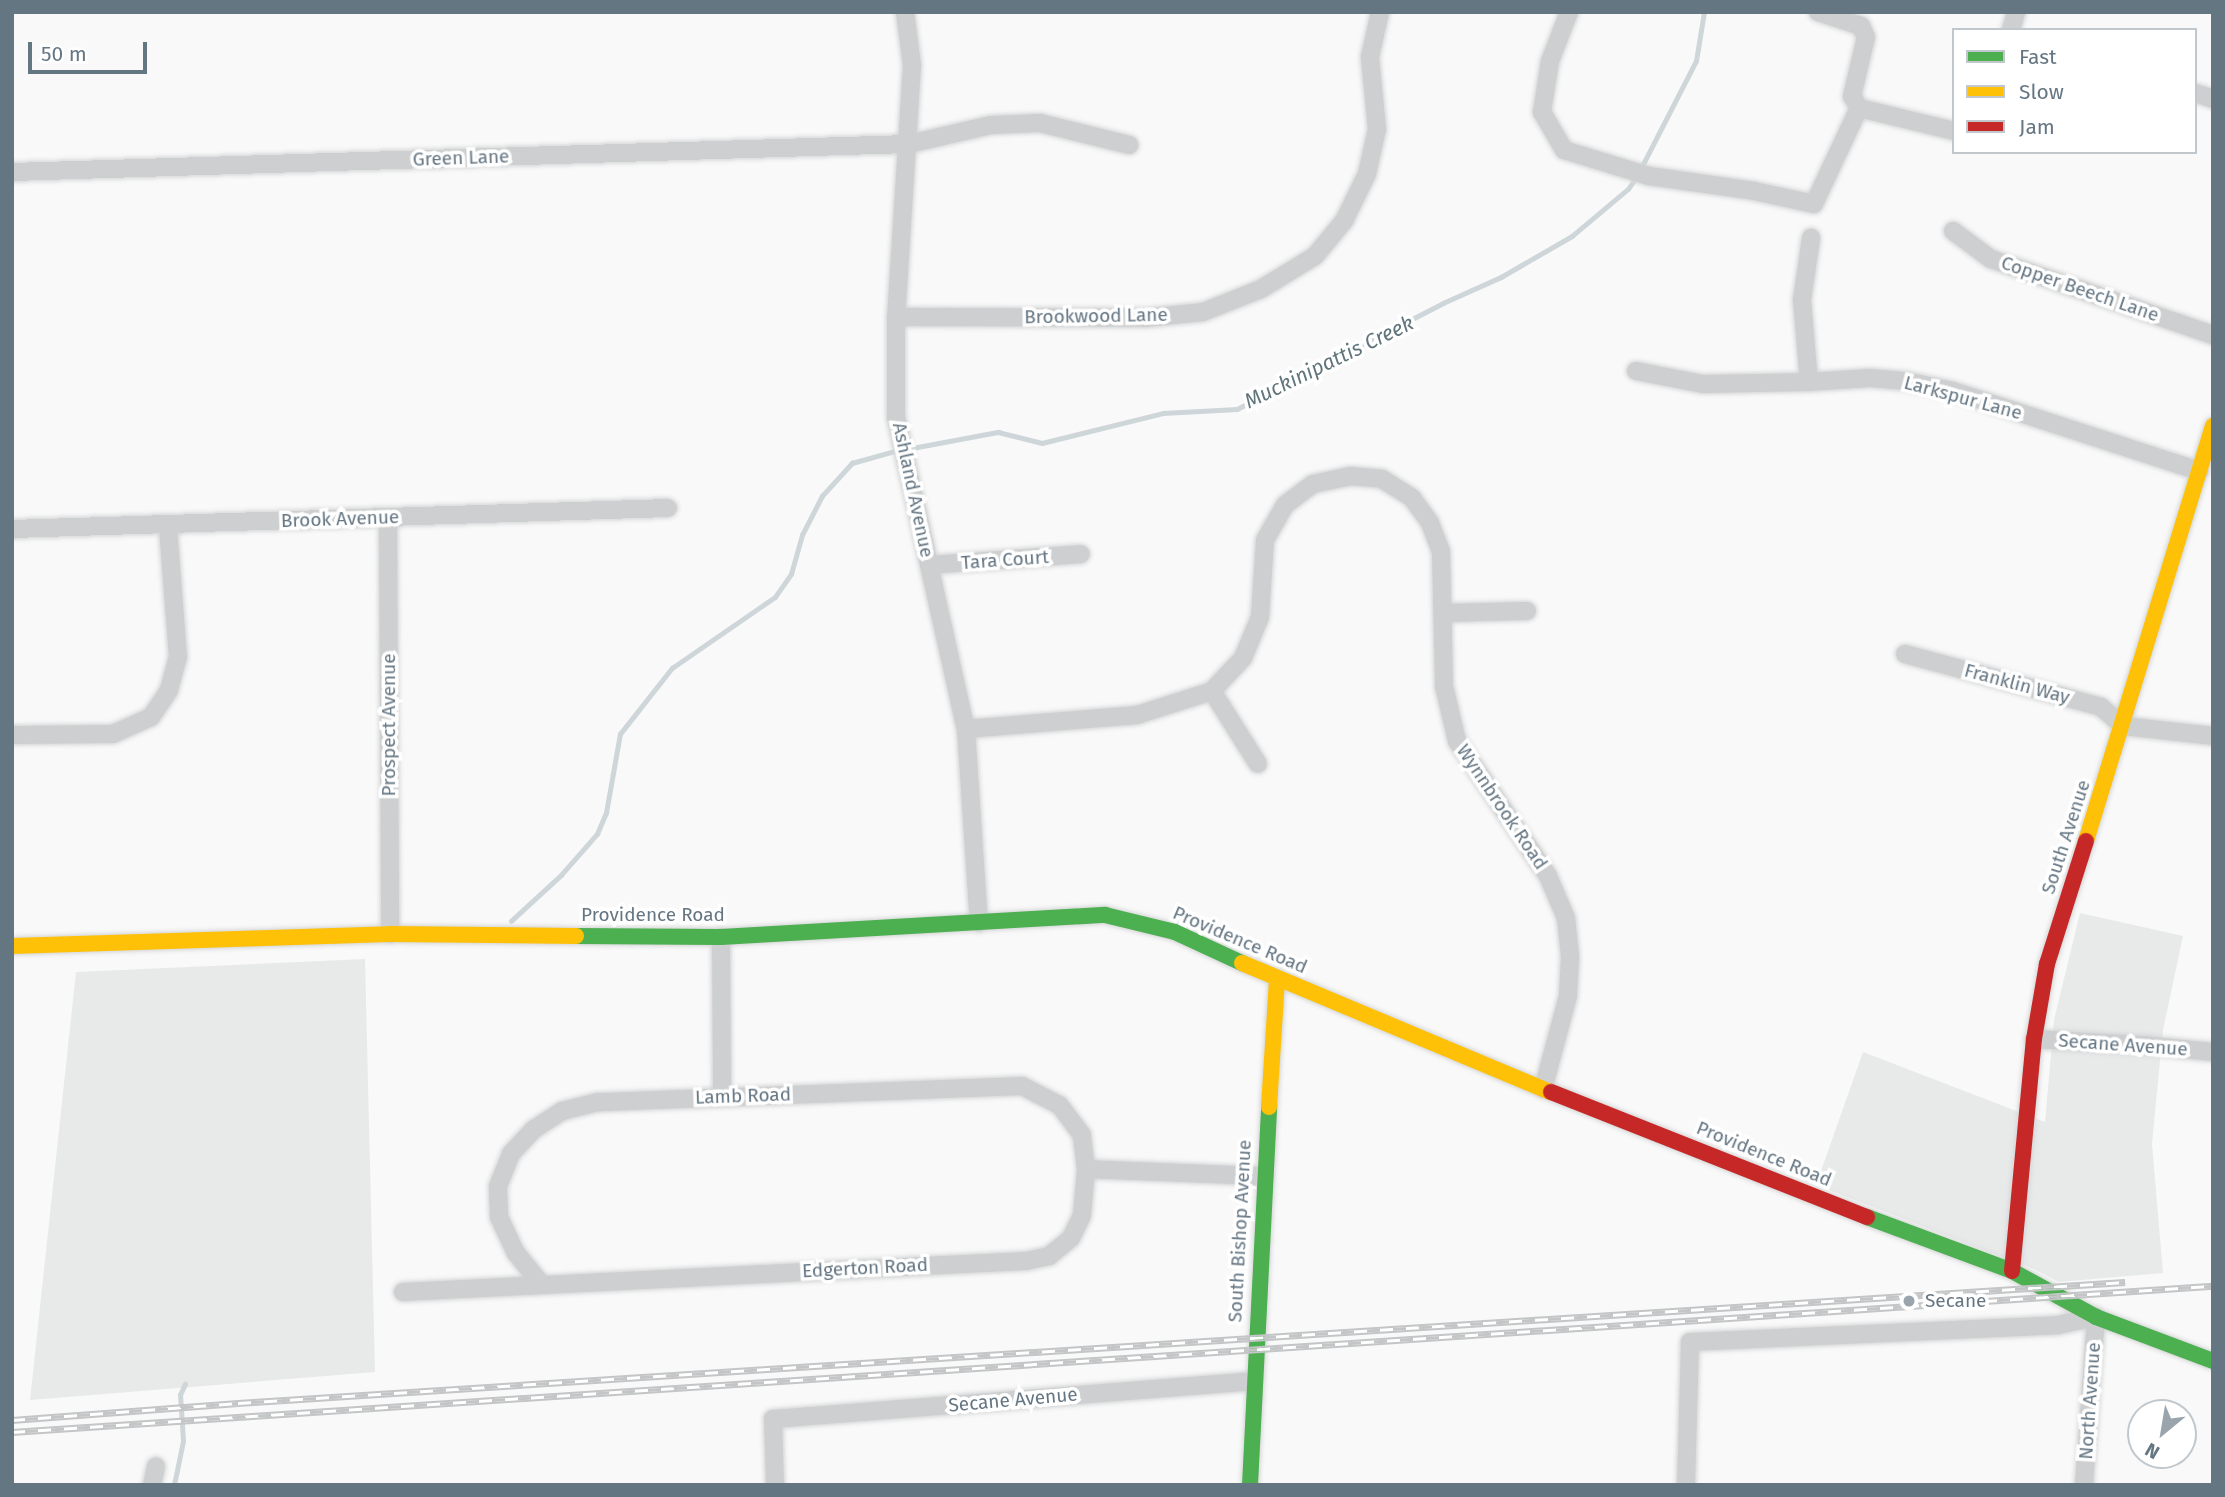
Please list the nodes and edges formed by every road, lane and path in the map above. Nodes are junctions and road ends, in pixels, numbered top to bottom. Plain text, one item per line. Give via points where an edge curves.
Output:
1 (905, 12) edge
2 (1380, 12) edge
3 (1569, 12) edge
4 (1818, 12) edge
5 (1859, 108) junction
6 (1952, 131) edge
7 (909, 144) junction
8 (1129, 145) dead end
9 (12, 172) edge
10 (1953, 232) dead end
11 (1811, 237) dead end
12 (896, 317) junction
13 (2213, 335) edge
14 (1636, 371) dead end
15 (1809, 382) junction
16 (2213, 426) edge
17 (2199, 471) junction
18 (668, 509) dead end
19 (387, 517) junction
20 (168, 527) junction
21 (12, 529) edge
22 (1081, 554) dead end
23 (929, 565) junction
24 (1527, 611) dead end
25 (1444, 613) junction
26 (1905, 654) dead end
27 (1212, 691) junction
28 (2123, 726) junction
29 (966, 729) junction
30 (12, 735) edge
31 (2213, 736) edge
32 (1258, 764) dead end
33 (979, 923) junction
34 (390, 934) junction
35 (721, 937) junction
36 (12, 946) edge
37 (1276, 979) junction
38 (2034, 1039) junction
39 (2213, 1052) edge
40 (1543, 1089) junction
41 (722, 1096) junction
42 (1086, 1169) junction
43 (1264, 1175) junction
44 (2012, 1271) junction
45 (540, 1283) junction
46 (403, 1292) dead end
47 (2096, 1317) junction
48 (2213, 1361) edge
49 (1252, 1381) junction
50 (156, 1466) dead end
51 (152, 1485) edge
52 (775, 1485) edge
53 (1250, 1485) edge
54 (1686, 1485) edge
55 (2084, 1485) edge

1 - 7 street, Ashland Avenue via 912,65
2 - 12 street, Brookwood Lane via 1370,57 1377,129 1367,174 1344,221 1315,256 1261,289 1203,312 1145,318
3 - 5 street via 1550,61 1542,112 1564,150 1648,176 1814,204
4 - 5 street via 1861,26 1866,37 1852,96
5 - 6 street
7 - 8 street, Green Lane via 991,125 1040,123
7 - 9 street, Green Lane
7 - 12 street, Ashland Avenue
10 - 13 street, Copper Beech Lane via 1991,259
11 - 15 street via 1802,300
12 - 23 street, Ashland Avenue via 896,417
14 - 15 street, Larkspur Lane via 1703,384
15 - 17 street, Larkspur Lane via 1870,377 1953,391
16 - 17 street, South Avenue
17 - 28 street, South Avenue
18 - 19 street, Brook Avenue
19 - 20 street, Brook Avenue
19 - 34 street, Prospect Avenue
20 - 21 street, Brook Avenue
20 - 30 street via 178,657 169,690 151,718 113,734
22 - 23 street, Tara Court
23 - 29 street, Ashland Avenue
24 - 25 street
25 - 27 street, Wynnbrook Road via 1441,551 1430,523 1412,498 1382,479 1350,476 1313,484 1285,505 1265,540 1260,617 1243,658
25 - 40 street, Wynnbrook Road via 1444,685 1457,741 1548,876 1566,918 1568,996
26 - 28 street, Franklin Way via 2101,707
27 - 29 street, Wynnbrook Road via 1137,715
27 - 32 street
28 - 31 street
28 - 38 street, South Avenue via 2047,964
29 - 33 street, Ashland Avenue
33 - 35 street, Providence Road
33 - 37 street, Providence Road via 1105,915 1175,932
34 - 35 street, Providence Road
34 - 36 street, Providence Road
35 - 41 street
37 - 40 street, Providence Road
37 - 43 street, South Bishop Avenue
38 - 39 street, Secane Avenue
38 - 44 street, South Avenue
40 - 44 street, Providence Road
41 - 42 street, Lamb Road via 1022,1086 1059,1105 1082,1135
41 - 45 street, Lamb Road via 598,1102 562,1111 534,1129 511,1154 498,1187 499,1217 516,1253
42 - 43 street
42 - 45 street, Edgerton Road via 1082,1215 1071,1238 1049,1256 1026,1261
43 - 49 street, South Bishop Avenue
44 - 47 street, Providence Road
45 - 46 street, Edgerton Road
47 - 48 street, Providence Road
47 - 54 street via 2058,1325 1690,1342
47 - 55 street, North Avenue
49 - 52 street, Secane Avenue via 773,1419
49 - 53 street, South Bishop Avenue
50 - 51 street

